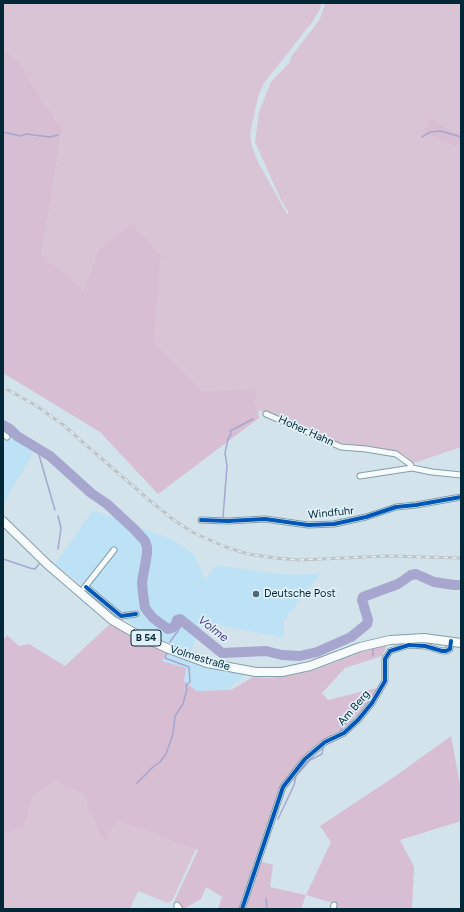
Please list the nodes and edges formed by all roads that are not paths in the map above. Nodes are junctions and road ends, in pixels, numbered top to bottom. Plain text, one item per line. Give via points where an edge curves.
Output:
1 (266, 414) dead end
2 (412, 468) junction
3 (461, 475) edge
4 (360, 476) dead end
5 (461, 497) edge
6 (201, 520) dead end
7 (3, 521) edge
8 (114, 550) dead end
9 (86, 587) junction
10 (80, 593) junction
11 (136, 614) dead end
12 (451, 641) junction
13 (461, 643) edge
14 (177, 909) edge
15 (180, 909) edge
16 (242, 909) edge

1 - 2 street, Hoher Hahn via 341,447 396,454
2 - 3 street
2 - 4 street
5 - 6 street, Windfuhr via 396,507 334,524 308,525 265,519
7 - 10 main road, Volmestraße / B 54
8 - 9 street
9 - 10 street
9 - 11 street via 121,616
10 - 12 main road, Volmestraße / B 54 via 112,620 168,649 207,663 249,671 295,670 390,640 424,638
12 - 13 main road, Volmestraße / B 54
12 - 16 street, Am Berg via 450,649 446,651 409,645 390,651 385,659 384,681 372,703 344,733 325,742 305,759 283,787
14 - 15 street via 178,905

